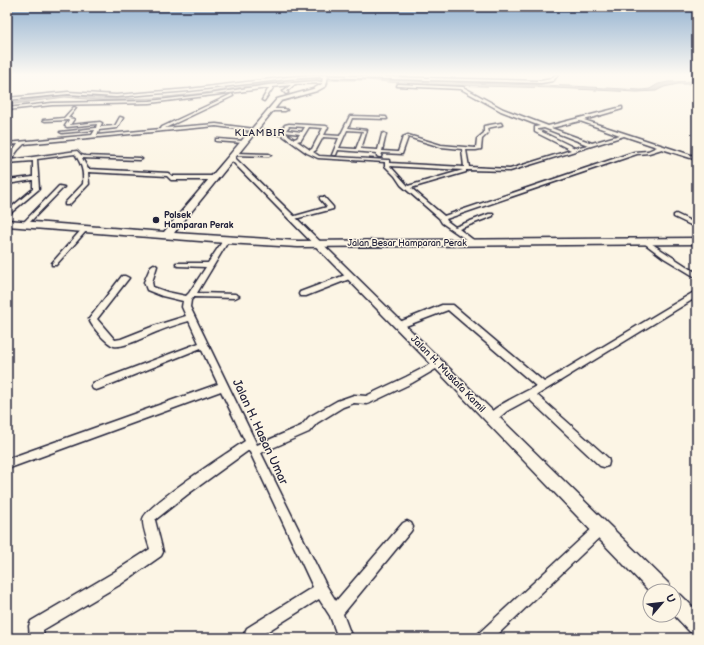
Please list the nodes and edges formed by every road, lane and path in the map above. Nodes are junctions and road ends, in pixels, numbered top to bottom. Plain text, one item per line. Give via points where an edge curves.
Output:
1 (42, 105) edge
2 (211, 105) edge
3 (275, 105) edge
4 (493, 105) edge
5 (74, 108) dead end
6 (621, 108) dead end
7 (7, 109) edge
8 (272, 110) junction
9 (285, 110) dead end
10 (51, 116) dead end
11 (67, 117) junction
12 (121, 118) dead end
13 (386, 118) dead end
14 (45, 120) dead end
15 (580, 120) junction
16 (349, 122) junction
17 (363, 123) dead end
18 (502, 124) dead end
19 (308, 126) junction
20 (547, 126) junction
21 (98, 129) junction
22 (346, 129) junction
23 (159, 130) junction
24 (254, 131) junction
25 (62, 132) dead end
26 (281, 132) junction
27 (303, 133) junction
28 (384, 134) dead end
29 (624, 135) junction
30 (94, 136) junction
31 (322, 136) junction
32 (342, 137) junction
33 (77, 138) junction
34 (218, 140) dead end
35 (294, 141) junction
36 (22, 142) junction
37 (244, 142) junction
38 (7, 144) edge
39 (592, 145) junction
40 (662, 147) junction
41 (336, 149) junction
42 (464, 149) junction
43 (358, 150) junction
44 (575, 150) junction
45 (309, 152) junction
46 (380, 152) junction
47 (78, 154) junction
48 (269, 155) dead end
49 (233, 156) junction
50 (33, 158) junction
51 (332, 158) junction
52 (140, 159) dead end
53 (697, 159) edge
54 (377, 160) junction
55 (8, 162) edge
56 (387, 164) junction
57 (469, 169) junction
58 (86, 170) junction
59 (35, 178) junction
60 (214, 178) junction
61 (7, 182) edge
62 (61, 187) dead end
63 (407, 188) junction
64 (322, 198) dead end
65 (67, 204) dead end
66 (7, 214) edge
67 (491, 215) dead end
68 (676, 216) dead end
69 (291, 218) junction
70 (443, 218) junction
71 (7, 223) edge
72 (24, 225) junction
73 (697, 226) edge
74 (85, 229) junction
75 (454, 229) junction
76 (167, 235) junction
77 (226, 240) junction
78 (697, 241) edge
79 (646, 242) junction
80 (474, 243) junction
81 (318, 244) junction
82 (54, 264) dead end
83 (178, 264) dead end
84 (210, 265) junction
85 (154, 266) dead end
86 (350, 276) junction
87 (697, 276) edge
88 (125, 278) dead end
89 (303, 294) dead end
90 (697, 294) edge
91 (235, 296) dead end
92 (190, 297) junction
93 (190, 318) junction
94 (400, 325) junction
95 (204, 344) junction
96 (438, 364) junction
97 (96, 386) dead end
98 (224, 386) junction
99 (543, 386) junction
100 (530, 394) junction
101 (491, 418) junction
102 (253, 447) junction
103 (604, 462) dead end
104 (7, 464) edge
105 (407, 527) dead end
106 (600, 529) junction
107 (654, 583) edge
108 (321, 590) junction
109 (682, 610) edge
110 (335, 612) junction
111 (697, 625) edge
112 (37, 638) edge
113 (249, 638) edge
114 (345, 638) edge
115 (484, 638) edge

1 - 7 street
2 - 23 street
3 - 8 main road
4 - 20 street
5 - 11 street
6 - 15 street
8 - 9 street
8 - 24 main road
10 - 11 street
11 - 14 street
11 - 21 street via 72,118 67,126 100,123
12 - 21 street via 116,128
13 - 16 street via 353,117
15 - 20 street
15 - 29 street
16 - 17 street
16 - 22 street
18 - 42 street via 485,126 486,133 478,139 478,148
19 - 26 street via 288,125
19 - 27 street
19 - 31 street via 326,127
20 - 39 street
20 - 44 street via 536,128 536,131
21 - 25 street
21 - 30 street
22 - 32 street
22 - 43 street via 366,130
23 - 24 street via 224,125
23 - 30 street
24 - 26 street
24 - 37 main road
26 - 27 street
26 - 35 street
27 - 35 street
28 - 46 street
29 - 39 street
29 - 40 street
30 - 33 street
31 - 32 street
31 - 45 street via 314,150
32 - 41 street
33 - 36 street
33 - 47 street
34 - 37 street
35 - 45 street
36 - 38 street
36 - 55 street
37 - 49 main road
39 - 44 street
40 - 53 street
40 - 70 street via 636,153
41 - 43 street
41 - 51 street
42 - 46 street via 441,146 407,136 400,153
42 - 57 street
43 - 46 street
44 - 57 street via 510,170
45 - 51 street via 318,157
46 - 54 street
47 - 50 street
47 - 52 street via 89,158
47 - 58 street
48 - 49 street
49 - 60 main road
49 - 69 street, Jalan H. Mustafa Kamil
50 - 55 street
50 - 59 street
51 - 54 street
54 - 56 street via 387,161
56 - 57 street
56 - 63 street
57 - 63 street
58 - 60 street via 168,175 170,178
58 - 65 street via 86,184
59 - 61 street
59 - 66 street via 35,189
60 - 76 main road
62 - 72 street
63 - 70 street
64 - 69 street via 331,208
67 - 75 street
68 - 73 street
69 - 81 street, Jalan H. Mustafa Kamil
70 - 75 street via 444,222
71 - 72 main road, Jalan Besar Hamparan Perak
72 - 74 main road, Jalan Besar Hamparan Perak
74 - 76 main road, Jalan Besar Hamparan Perak
74 - 82 street
75 - 80 street
76 - 77 main road, Jalan Besar Hamparan Perak
77 - 81 main road, Jalan Besar Hamparan Perak
77 - 84 street
78 - 79 main road, Jalan Besar Hamparan Perak
79 - 80 main road, Jalan Besar Hamparan Perak
79 - 87 street
80 - 81 main road, Jalan Besar Hamparan Perak
81 - 86 street, Jalan H. Mustafa Kamil
83 - 84 street
84 - 92 street
85 - 92 street via 148,282 150,288 165,294
86 - 89 street
86 - 94 street, Jalan H. Mustafa Kamil
88 - 93 street via 93,319 112,342 122,342
90 - 99 street
91 - 92 street
92 - 93 street, Jalan H. Hasan Umar via 186,307
93 - 95 street, Jalan H. Hasan Umar
94 - 96 street, Jalan H. Mustafa Kamil
94 - 99 street via 450,307
95 - 97 street
95 - 98 street, Jalan H. Hasan Umar
96 - 101 street, Jalan H. Mustafa Kamil
96 - 102 street via 367,400 354,399 340,404 313,420 300,432
98 - 102 street, Jalan H. Hasan Umar
98 - 104 street
99 - 100 street
100 - 101 street
100 - 103 street
101 - 106 street, Jalan H. Mustafa Kamil
102 - 108 street, Jalan H. Hasan Umar
102 - 112 street via 184,490 150,517 157,552 36,626
105 - 110 street
106 - 107 street, Jalan H. Mustafa Kamil
106 - 115 street
108 - 110 street, Jalan H. Hasan Umar
108 - 113 street via 252,633
109 - 111 street
110 - 114 street, Jalan H. Hasan Umar

